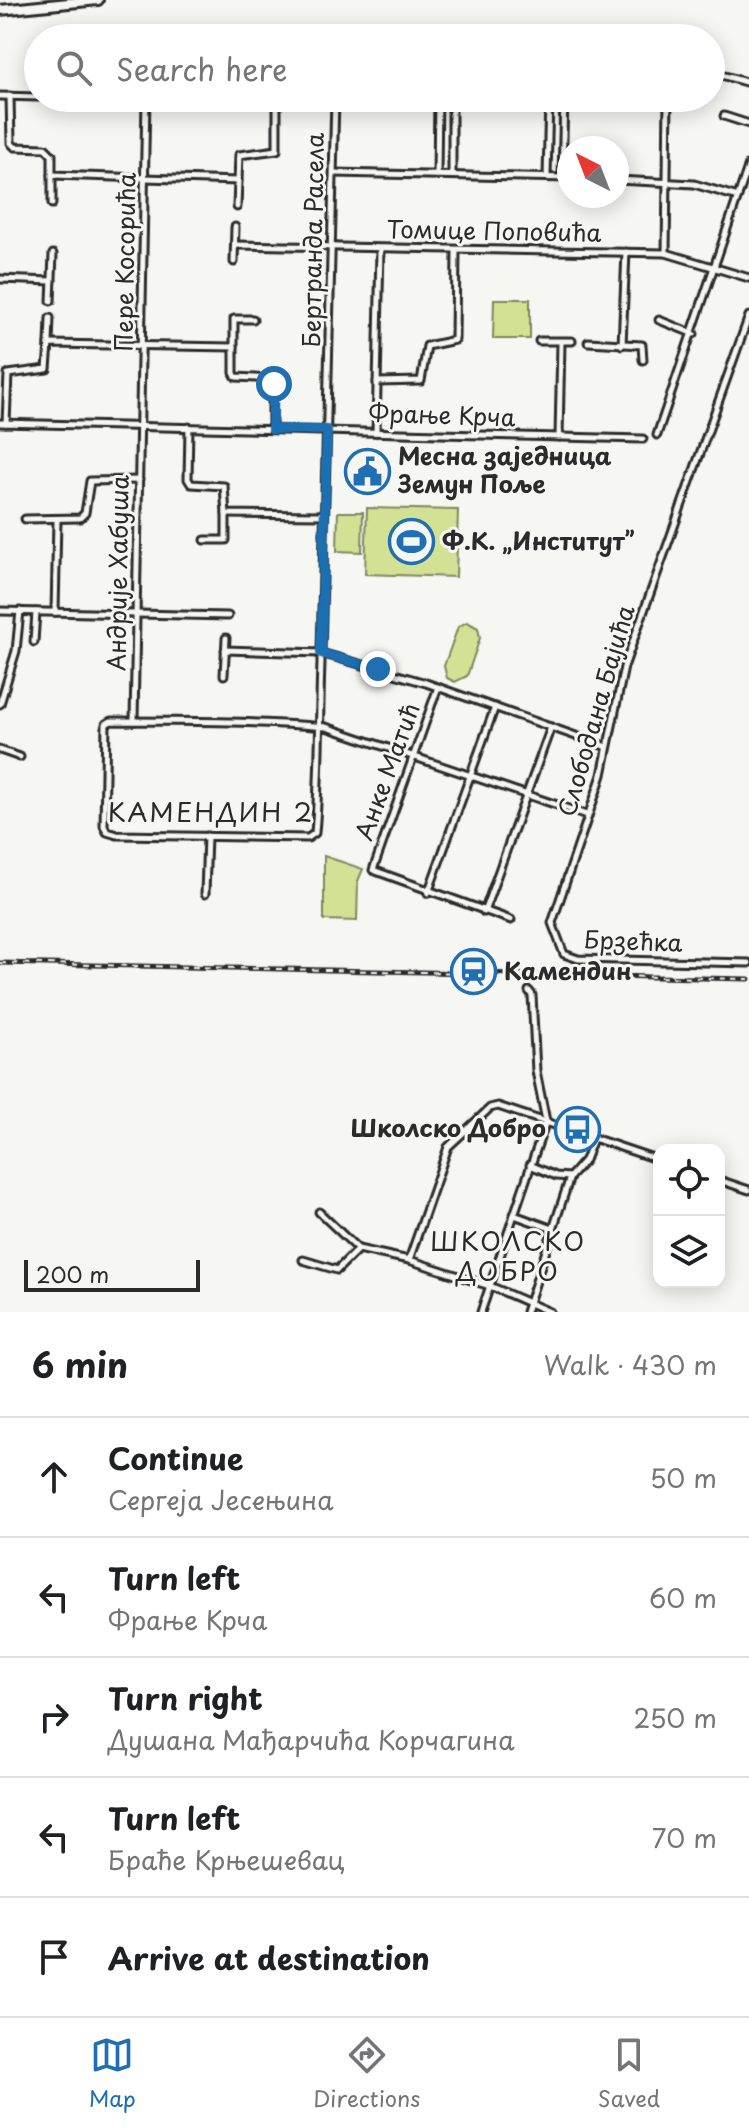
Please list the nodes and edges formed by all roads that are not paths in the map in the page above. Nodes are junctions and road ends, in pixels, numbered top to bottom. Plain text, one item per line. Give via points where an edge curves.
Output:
1 (98, 0) edge
2 (0, 10) edge
3 (725, 76) edge
4 (749, 83) edge
5 (0, 96) edge
6 (10, 96) junction
7 (24, 96) edge
8 (148, 112) edge
9 (277, 112) edge
10 (335, 112) edge
11 (438, 112) edge
12 (452, 112) edge
13 (549, 112) edge
14 (564, 112) edge
15 (668, 112) edge
16 (724, 116) dead end
17 (749, 124) edge
18 (564, 136) edge
19 (749, 164) edge
20 (334, 173) junction
21 (52, 175) junction
22 (437, 175) junction
23 (452, 175) junction
24 (547, 177) junction
25 (146, 178) junction
26 (557, 178) edge
27 (629, 180) edge
28 (238, 181) junction
29 (666, 181) junction
30 (738, 197) junction
31 (52, 204) dead end
32 (237, 207) dead end
33 (235, 227) dead end
34 (235, 245) junction
35 (332, 246) junction
36 (380, 249) junction
37 (456, 250) junction
38 (626, 252) junction
39 (666, 253) junction
40 (53, 254) dead end
41 (234, 262) dead end
42 (715, 267) junction
43 (749, 278) edge
44 (0, 279) edge
45 (52, 281) junction
46 (51, 301) dead end
47 (749, 316) edge
48 (50, 318) dead end
49 (253, 319) dead end
50 (659, 320) dead end
51 (694, 334) junction
52 (539, 341) dead end
53 (572, 341) dead end
54 (561, 342) junction
55 (588, 342) dead end
56 (49, 344) junction
57 (142, 344) junction
58 (622, 345) junction
59 (234, 347) junction
60 (643, 360) dead end
61 (377, 382) junction
62 (3, 423) edge
63 (140, 426) junction
64 (189, 427) junction
65 (272, 429) junction
66 (327, 430) junction
67 (376, 432) junction
68 (657, 435) dead end
69 (559, 437) junction
70 (643, 439) dead end
71 (139, 480) junction
72 (226, 514) junction
73 (324, 515) junction
74 (25, 519) dead end
75 (57, 520) junction
76 (205, 540) dead end
77 (0, 611) edge
78 (20, 611) junction
79 (36, 612) junction
80 (55, 612) junction
81 (135, 615) junction
82 (228, 616) dead end
83 (226, 638) dead end
84 (34, 642) dead end
85 (225, 650) junction
86 (321, 653) junction
87 (224, 675) dead end
88 (438, 687) junction
89 (0, 704) edge
90 (495, 707) junction
91 (134, 721) junction
92 (318, 726) junction
93 (551, 727) junction
94 (607, 747) junction
95 (0, 750) edge
96 (414, 754) junction
97 (20, 757) dead end
98 (471, 773) junction
99 (527, 794) junction
100 (587, 815) junction
101 (207, 836) junction
102 (428, 893) junction
103 (205, 894) dead end
104 (484, 912) junction
105 (511, 920) dead end
106 (564, 954) joint
107 (749, 963) edge
108 (529, 991) dead end
109 (546, 1121) junction
110 (593, 1139) junction
111 (653, 1158) edge
112 (530, 1165) junction
113 (570, 1177) junction
114 (725, 1182) edge
115 (749, 1190) edge
116 (319, 1212) dead end
117 (514, 1215) junction
118 (553, 1229) junction
119 (358, 1249) junction
120 (303, 1260) dead end
121 (409, 1260) junction
122 (490, 1286) junction
123 (529, 1301) junction
124 (481, 1312) edge
125 (526, 1312) edge
126 (550, 1312) edge

1 - 2 main road
3 - 4 street
5 - 6 street
6 - 7 street
6 - 21 street via 11,143 47,149
8 - 25 street, Пере Косорића
9 - 28 street via 277,150 241,153
10 - 20 street, Бертранда Расела
11 - 22 street
12 - 23 street
13 - 24 street
14 - 18 street
15 - 29 street
16 - 17 street
19 - 30 street
20 - 22 street
20 - 35 street, Бертранда Расела
21 - 25 street
21 - 31 street
22 - 23 street
23 - 24 street
24 - 26 street
25 - 28 street
25 - 57 street, Пере Косорића
27 - 29 street
28 - 32 street
29 - 30 street
29 - 39 street
30 - 42 street
33 - 34 street
34 - 35 street, Томице Поповића
34 - 41 street
35 - 36 street, Томице Поповића
35 - 66 street, Бертранда Расела
36 - 37 street, Томице Поповића
36 - 61 street
37 - 38 street, Томице Поповића
37 - 61 street via 455,340 427,346 421,381
38 - 39 street, Томице Поповића
38 - 58 street
39 - 42 street, Томице Поповића
40 - 45 street
42 - 43 street, Томице Поповића
42 - 51 street
44 - 45 street
45 - 46 street
47 - 94 street, Слободана Бајића via 624,667
48 - 56 street
49 - 59 street via 234,319
50 - 51 street
51 - 68 street
52 - 54 street
53 - 54 street
54 - 69 street
55 - 58 street
56 - 57 street
56 - 62 street via 45,370 8,374
57 - 59 street
57 - 63 street, Пере Косорића
58 - 60 street via 642,345
59 - 65 street via 236,377 273,381
61 - 67 street
62 - 63 street, Фрање Крча
63 - 64 street, Фрање Крча
63 - 71 street, Андрије Хабуша
64 - 65 street, Фрање Крча
64 - 72 street via 188,479 191,484 224,486
65 - 66 street, Фрање Крча
66 - 67 street, Фрање Крча
66 - 73 street, Бертранда Расела
67 - 69 street, Фрање Крча
69 - 70 street, Фрање Крча
71 - 75 street via 90,481 84,515
71 - 81 street, Андрије Хабуша
72 - 73 street
72 - 76 street via 226,540
73 - 86 street, Бертранда Расела
74 - 75 street
75 - 80 street
77 - 78 street
78 - 79 street
78 - 89 street via 16,651
79 - 80 street
79 - 84 street
80 - 81 street
81 - 82 street
81 - 91 street, Андрије Хабуша
83 - 85 street
85 - 86 street
85 - 87 street
86 - 88 street
86 - 92 street, Бертранда Расела
88 - 90 street
88 - 96 street, Анке Матић
90 - 93 street
90 - 98 street
91 - 92 street
91 - 101 street via 106,724 104,826 112,834
92 - 96 street
92 - 101 street, Бертранда Расела via 314,836
93 - 94 street
93 - 99 street
94 - 100 street, Слободана Бајића
95 - 97 street
96 - 98 street
96 - 102 street, Анке Матић via 373,870
98 - 99 street
98 - 102 street
99 - 100 street
99 - 104 street
100 - 106 street, Слободана Бајића via 552,918
101 - 103 street
102 - 104 street
104 - 105 street
106 - 107 street, Брзећка via 587,960
108 - 109 street
109 - 110 street
109 - 112 street
109 - 121 street via 494,1107 449,1144
110 - 111 street
110 - 113 street via 585,1160
112 - 113 street
112 - 117 street
113 - 118 street
114 - 115 street
116 - 119 street
117 - 118 street
117 - 122 street
118 - 123 street
119 - 120 street via 337,1270
119 - 121 street
121 - 122 street
122 - 123 street
122 - 124 street
123 - 125 street
123 - 126 street

